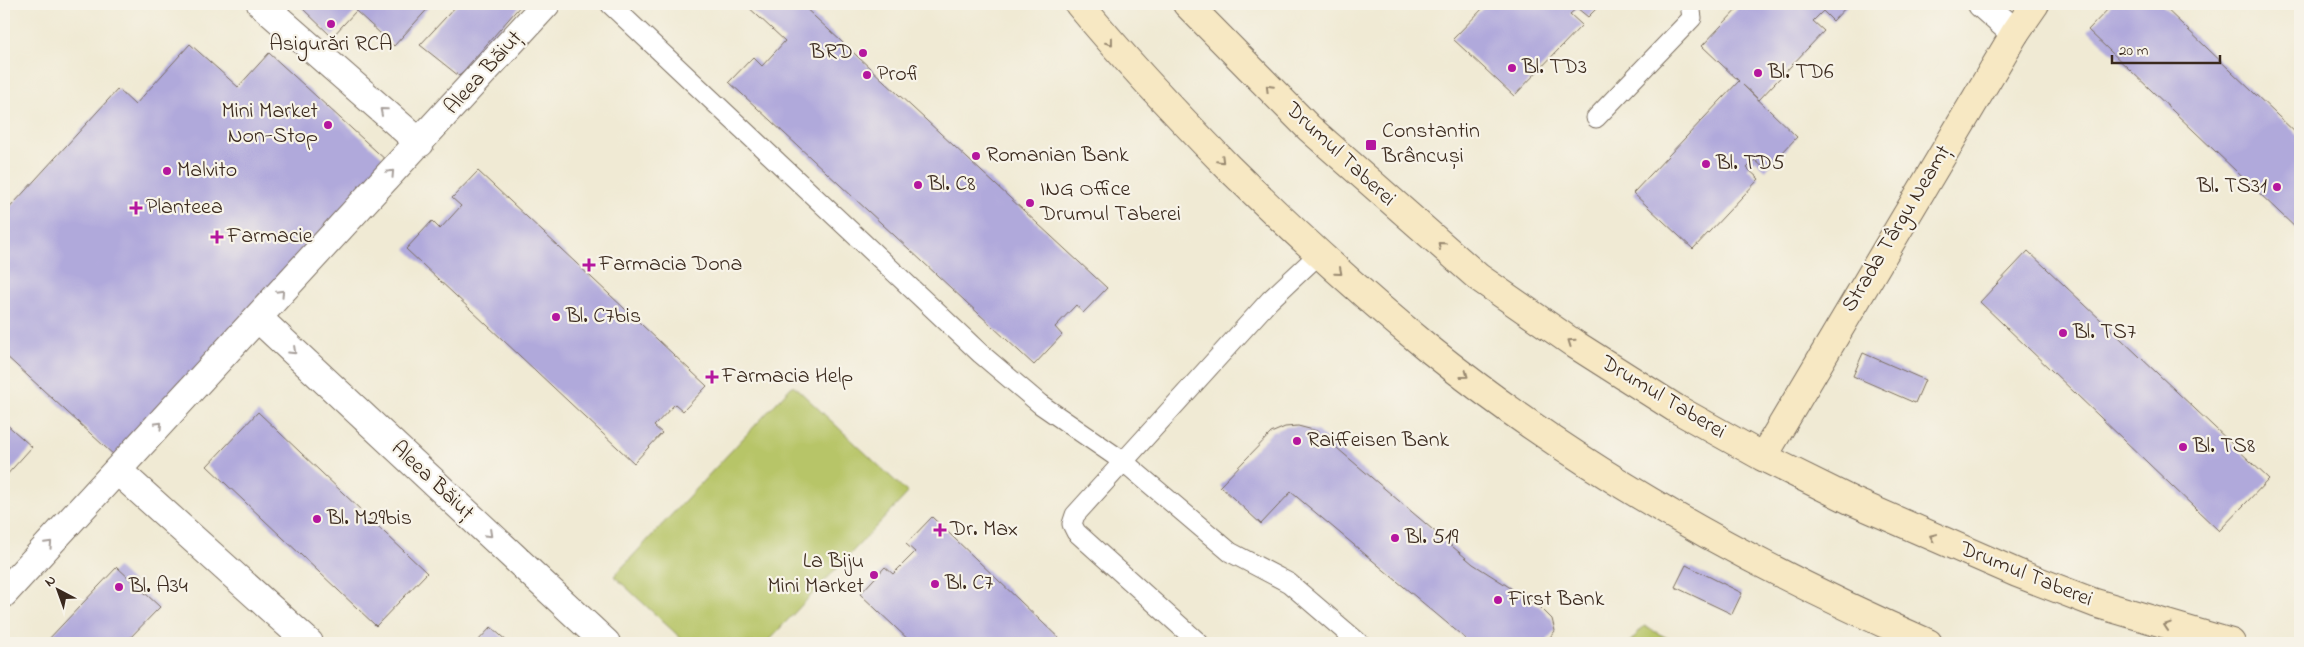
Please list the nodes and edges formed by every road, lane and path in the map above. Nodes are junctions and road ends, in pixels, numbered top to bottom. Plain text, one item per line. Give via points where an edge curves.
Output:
1 (261, 4) edge
2 (546, 4) edge
3 (610, 4) edge
4 (1080, 4) edge
5 (1187, 4) edge
6 (1690, 4) edge
7 (1982, 4) edge
8 (2035, 4) edge
9 (2015, 33) junction
10 (1596, 118) dead end
11 (420, 143) junction
12 (1319, 254) junction
13 (258, 318) junction
14 (1763, 457) junction
15 (1124, 462) junction
16 (117, 470) junction
17 (4, 593) edge
18 (309, 643) edge
19 (606, 643) edge
20 (1199, 643) edge
21 (1359, 643) edge
22 (1928, 643) edge
23 (2231, 643) edge

11 -> 1 street
2 - 11 street, Aleea Băiuț
3 - 15 lane via 981,354 1040,404
4 -> 12 main road via 1169,108
14 -> 5 main road, Drumul Taberei via 1675,408 1576,346 1478,277 1309,128
6 - 10 lane via 1692,18
7 - 9 street
8 - 9 main road, Strada Târgu Neamț
9 - 14 main road, Strada Târgu Neamț
13 -> 11 street, Aleea Băiuț
12 - 15 lane via 1270,300
12 -> 22 main road via 1429,348 1540,430 1610,475 1725,542 1884,624
16 -> 13 street, Aleea Băiuț
13 -> 19 street, Aleea Băiuț
23 -> 14 main road, Drumul Taberei via 2095,602 2017,573 1852,501
15 - 20 lane via 1074,514 1072,524 1076,532
15 - 21 lane via 1230,552 1289,583
17 -> 16 street, Aleea Băiuț
16 - 18 street

